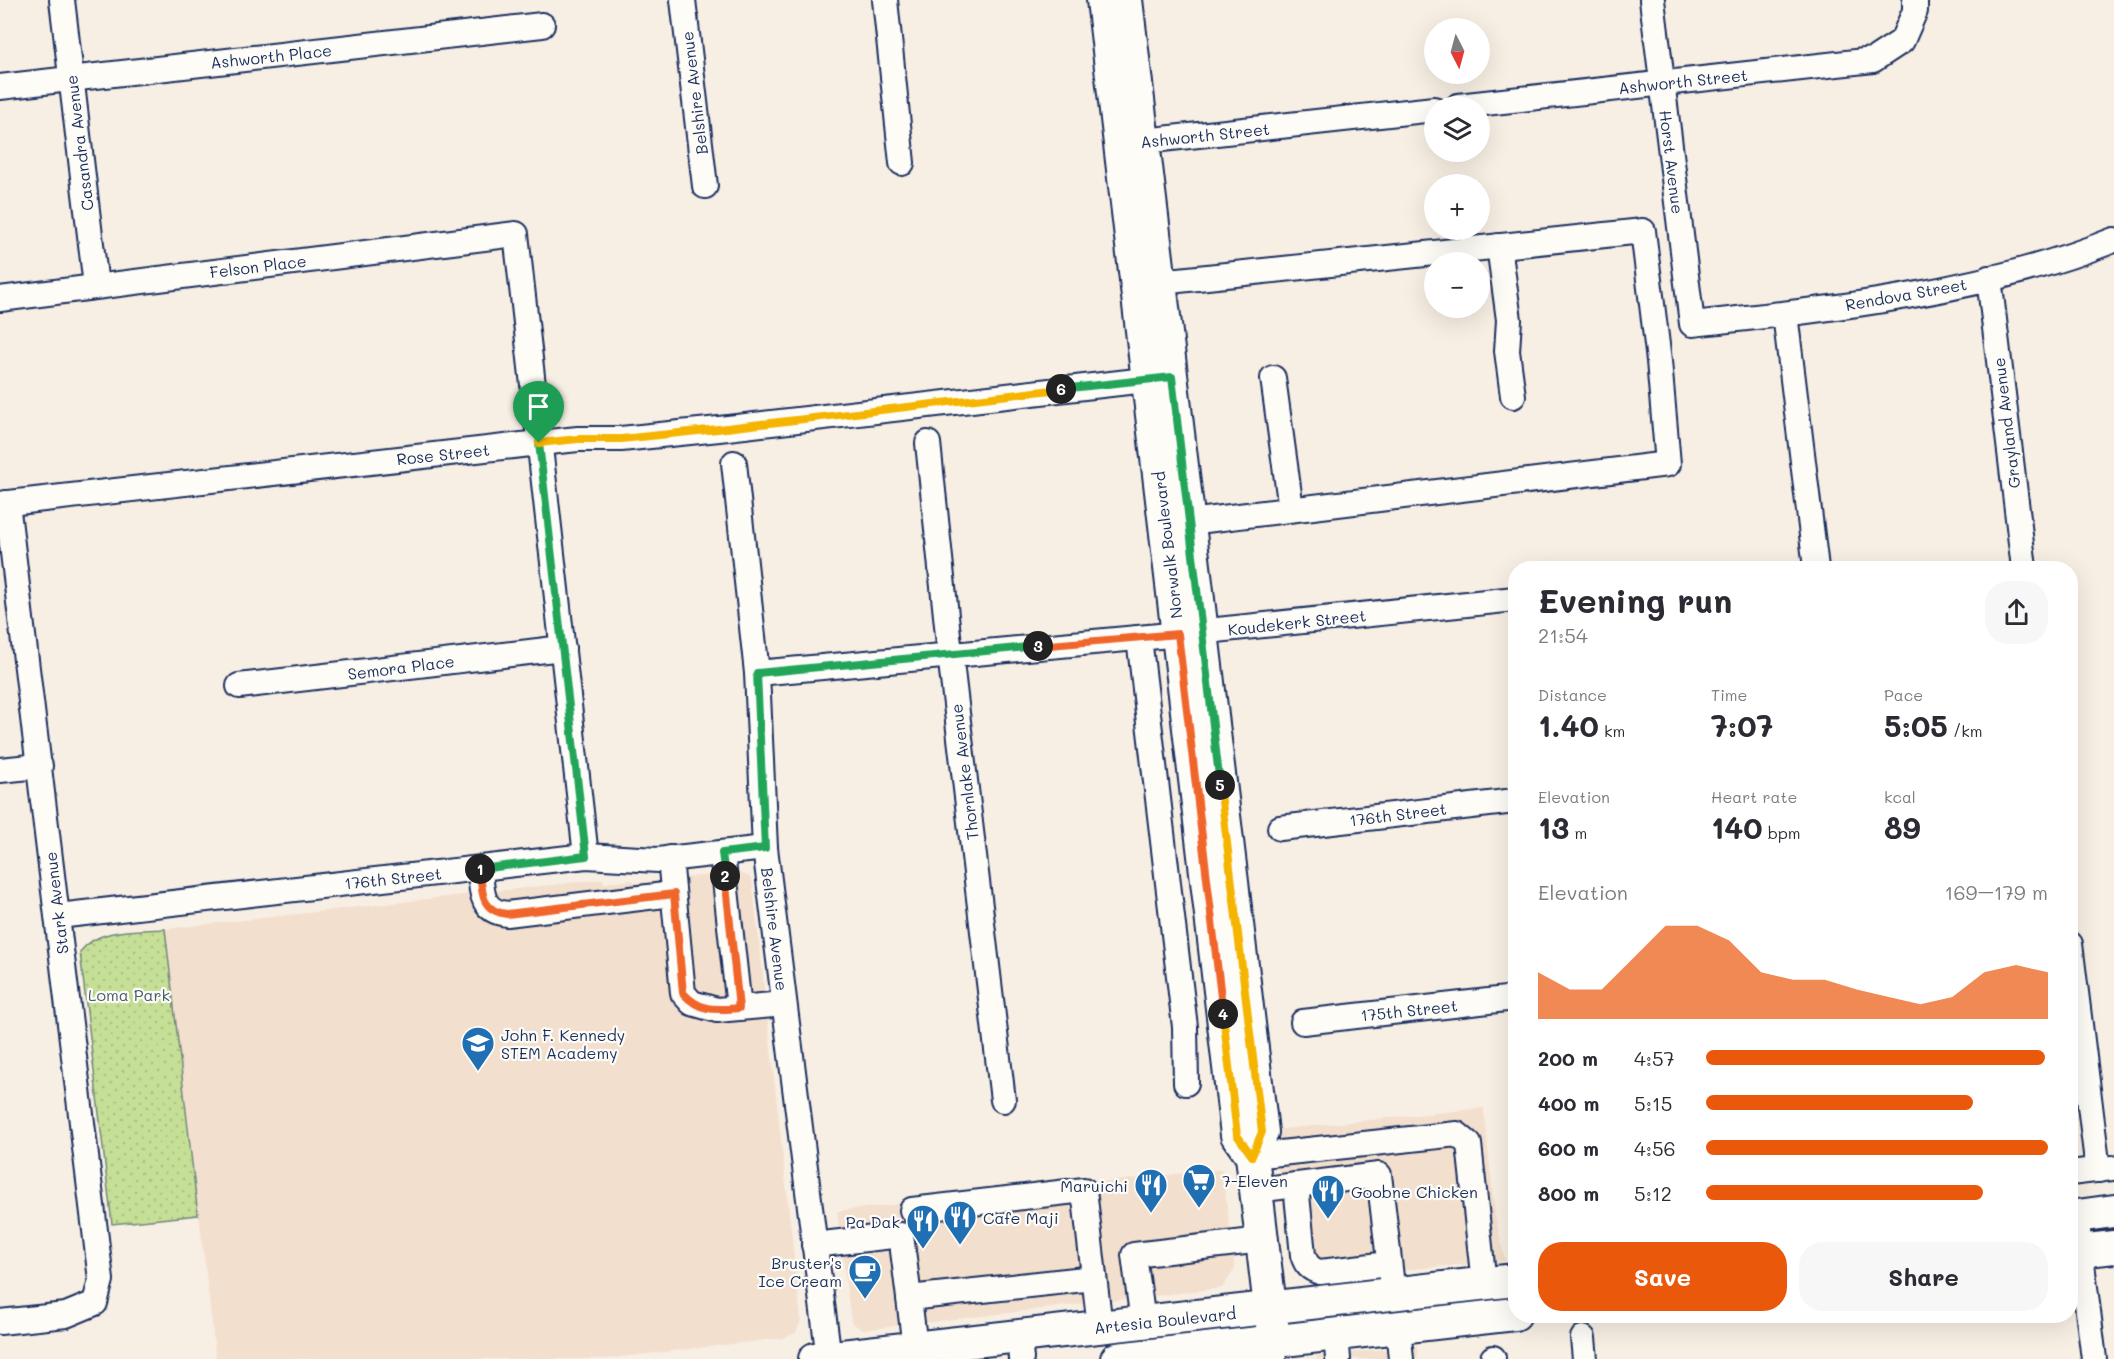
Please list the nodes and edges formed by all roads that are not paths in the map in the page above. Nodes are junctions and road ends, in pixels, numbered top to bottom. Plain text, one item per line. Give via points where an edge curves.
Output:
1 (62, 0) edge
2 (683, 0) edge
3 (885, 0) edge
4 (1103, 0) edge
5 (1126, 0) edge
6 (1652, 0) edge
7 (1915, 0) edge
8 (542, 25) dead end
9 (71, 78) junction
10 (1662, 84) junction
11 (0, 87) edge
12 (1490, 103) edge
13 (1424, 110) edge
14 (1132, 143) junction
15 (902, 164) dead end
16 (705, 186) dead end
17 (2114, 240) edge
18 (1499, 246) junction
19 (1989, 278) junction
20 (1160, 282) junction
21 (96, 286) junction
22 (0, 299) edge
23 (1785, 314) junction
24 (1692, 324) joint
25 (1160, 378) junction
26 (1273, 378) dead end
27 (1513, 396) dead end
28 (539, 443) junction
29 (928, 443) dead end
30 (734, 462) dead end
31 (4, 503) edge
32 (1291, 509) junction
33 (1189, 522) junction
34 (1815, 561) edge
35 (2023, 561) edge
36 (1508, 600) edge
37 (1190, 633) junction
38 (1139, 638) junction
39 (562, 648) junction
40 (950, 654) junction
41 (757, 673) junction
42 (239, 686) dead end
43 (40, 766) junction
44 (0, 770) edge
45 (1508, 802) edge
46 (1280, 828) dead end
47 (765, 848) junction
48 (722, 853) junction
49 (586, 856) junction
50 (670, 858) junction
51 (480, 869) junction
52 (674, 894) junction
53 (58, 916) junction
54 (2078, 994) edge
55 (1508, 999) edge
56 (784, 1004) junction
57 (739, 1008) junction
58 (1303, 1022) dead end
59 (1186, 1083) dead end
60 (1003, 1100) dead end
61 (1252, 1156) junction
62 (2106, 1169) edge
63 (2078, 1172) edge
64 (1296, 1185) junction
65 (1256, 1190) junction
66 (912, 1210) dead end
67 (2114, 1211) edge
68 (2078, 1215) edge
69 (1262, 1240) junction
70 (814, 1245) junction
71 (2114, 1247) edge
72 (2078, 1251) edge
73 (2078, 1268) edge
74 (1094, 1278) junction
75 (1391, 1279) junction
76 (1508, 1281) edge
77 (1484, 1284) junction
78 (909, 1298) junction
79 (1270, 1308) junction
80 (1508, 1315) edge
81 (0, 1322) edge
82 (1143, 1322) junction
83 (1100, 1327) junction
84 (1398, 1327) junction
85 (1337, 1347) edge
86 (915, 1348) junction
87 (1020, 1348) edge
88 (1276, 1353) edge
89 (824, 1358) edge
90 (1117, 1359) edge
91 (1401, 1359) edge
92 (2094, 1359) edge

1 - 9 street, Casandra Avenue
2 - 16 street, Belshire Avenue
3 - 15 street
4 - 14 main road, Norwalk Boulevard
5 - 14 main road, Norwalk Boulevard
6 - 10 street, Horst Avenue
7 - 10 street, Ashworth Street via 1916,11 1902,41 1873,60
8 - 9 street, Ashworth Place
9 - 11 street, Ashworth Place
9 - 21 street, Casandra Avenue
10 - 12 street, Ashworth Street
10 - 24 street, Horst Avenue
13 - 14 street, Ashworth Street
14 - 20 main road, Norwalk Boulevard
14 - 25 main road, Norwalk Boulevard
17 - 19 street, Rendova Street via 2071,257
18 - 20 street
18 - 27 street via 1509,320 1507,351
18 - 32 street via 1642,231 1668,464
19 - 23 street, Rendova Street via 1882,300
19 - 35 street, Grayland Avenue
20 - 25 main road, Norwalk Boulevard
21 - 22 street, Felson Place
21 - 28 street, Felson Place via 516,234
23 - 24 street, Rendova Street
23 - 34 street
25 - 28 street, Rose Street via 718,429
25 - 33 main road, Norwalk Boulevard
25 - 37 main road, Norwalk Boulevard
26 - 32 street
28 - 31 street, Rose Street
28 - 39 street
29 - 40 street, Thornlake Avenue
30 - 41 street, Belshire Avenue
31 - 43 street, Stark Avenue
32 - 33 street
33 - 37 main road, Norwalk Boulevard
36 - 37 street, Koudekerk Street
37 - 38 street, Koudekerk Street
37 - 61 main road, Norwalk Boulevard via 1262,1132
38 - 40 street, Koudekerk Street
38 - 59 street via 1185,1027
39 - 42 street, Semora Place
39 - 49 street
40 - 41 street, Koudekerk Street
40 - 60 street, Thornlake Avenue
41 - 47 street, Belshire Avenue
43 - 44 street
43 - 53 street, Stark Avenue
45 - 46 street, 176th Street
47 - 48 street, 176th Street
47 - 56 street, Belshire Avenue
48 - 50 street, 176th Street
48 - 57 street
49 - 50 street, 176th Street
49 - 51 street, 176th Street
50 - 52 street
51 - 52 street via 486,903 499,913
51 - 53 street, 176th Street
52 - 57 street via 683,993 704,1008
53 - 81 street, Stark Avenue via 102,1280 94,1303 66,1315
54 - 62 street
55 - 58 street, 175th Street
56 - 57 street
56 - 70 street, Belshire Avenue
61 - 65 main road, Norwalk Boulevard
61 - 77 street via 1457,1134 1469,1144
62 - 63 street
64 - 65 street
64 - 75 street via 1303,1256 1311,1269
64 - 75 street via 1379,1175
65 - 69 main road, Norwalk Boulevard
66 - 74 street via 1084,1190
67 - 68 main road
69 - 79 main road, Norwalk Boulevard
69 - 82 street via 1134,1255
70 - 78 street via 901,1235
70 - 89 street, Belshire Avenue
71 - 72 main road
73 - 92 street
74 - 78 street
74 - 83 street
75 - 77 main road, Artesia Boulevard
75 - 79 main road, Artesia Boulevard
76 - 77 main road, Artesia Boulevard
78 - 86 street
79 - 82 main road, Artesia Boulevard
79 - 88 main road, Norwalk Boulevard
80 - 84 main road, Artesia Boulevard
82 - 83 main road, Artesia Boulevard
83 - 87 main road, Artesia Boulevard
84 - 85 main road, Artesia Boulevard
84 - 91 street
85 - 88 main road, Artesia Boulevard
86 - 87 main road, Artesia Boulevard
86 - 89 main road, Artesia Boulevard
88 - 90 main road, Artesia Boulevard

